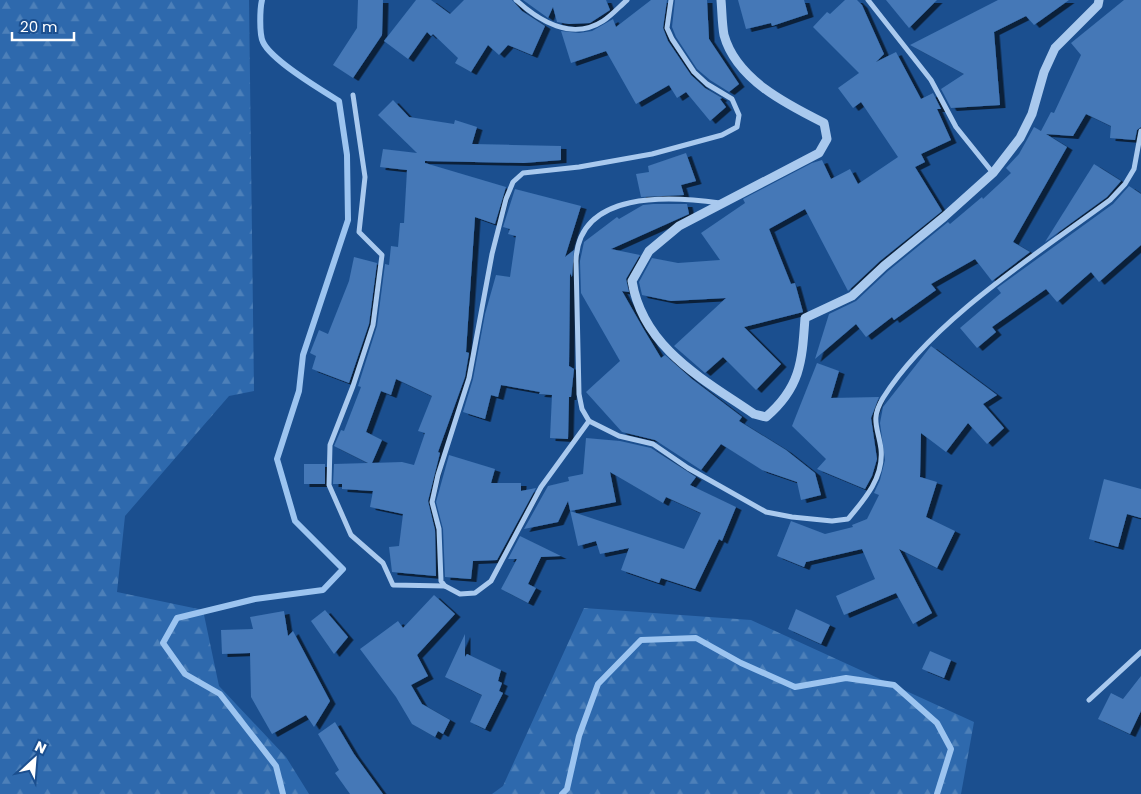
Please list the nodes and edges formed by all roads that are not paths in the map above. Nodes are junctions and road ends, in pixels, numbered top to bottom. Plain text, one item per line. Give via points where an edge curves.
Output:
1 (516, 0) edge
2 (627, 0) edge
3 (671, 0) edge
4 (721, 0) edge
5 (868, 0) edge
6 (1099, 0) edge
7 (353, 95) dead end
8 (1141, 131) edge
9 (994, 173) junction
10 (720, 203) junction
11 (589, 421) junction
12 (446, 586) junction
13 (1141, 652) edge
14 (1089, 700) dead end

1 - 2 street via 547,24 575,29 603,21
3 - 12 street via 668,28 672,39 694,72 732,99 739,115 737,127 722,136 652,154 523,173 513,182 492,254 469,378 432,502 441,546 441,581
4 - 10 street via 724,35 736,61 759,84 824,123 826,140 819,153
5 - 9 street via 931,80 956,127
6 - 9 street via 1098,5 1055,48 1032,114
7 - 12 street via 365,177 359,232 382,255 374,325 330,445 329,485 352,535 383,563 393,585
8 - 11 street via 1134,169 1115,195 979,298 928,343 896,380 874,416 881,449 875,482 848,519 832,521 766,512 688,468 653,444 619,436
9 - 10 street via 852,296 805,318 801,363 792,388 782,403 766,416 754,414 670,354 644,318 634,293 632,281 649,251 679,226
10 - 11 street via 680,197 651,199 601,213 585,227 576,245 576,261 579,394
11 - 12 street via 541,487 491,581 474,594 460,594
13 - 14 street

